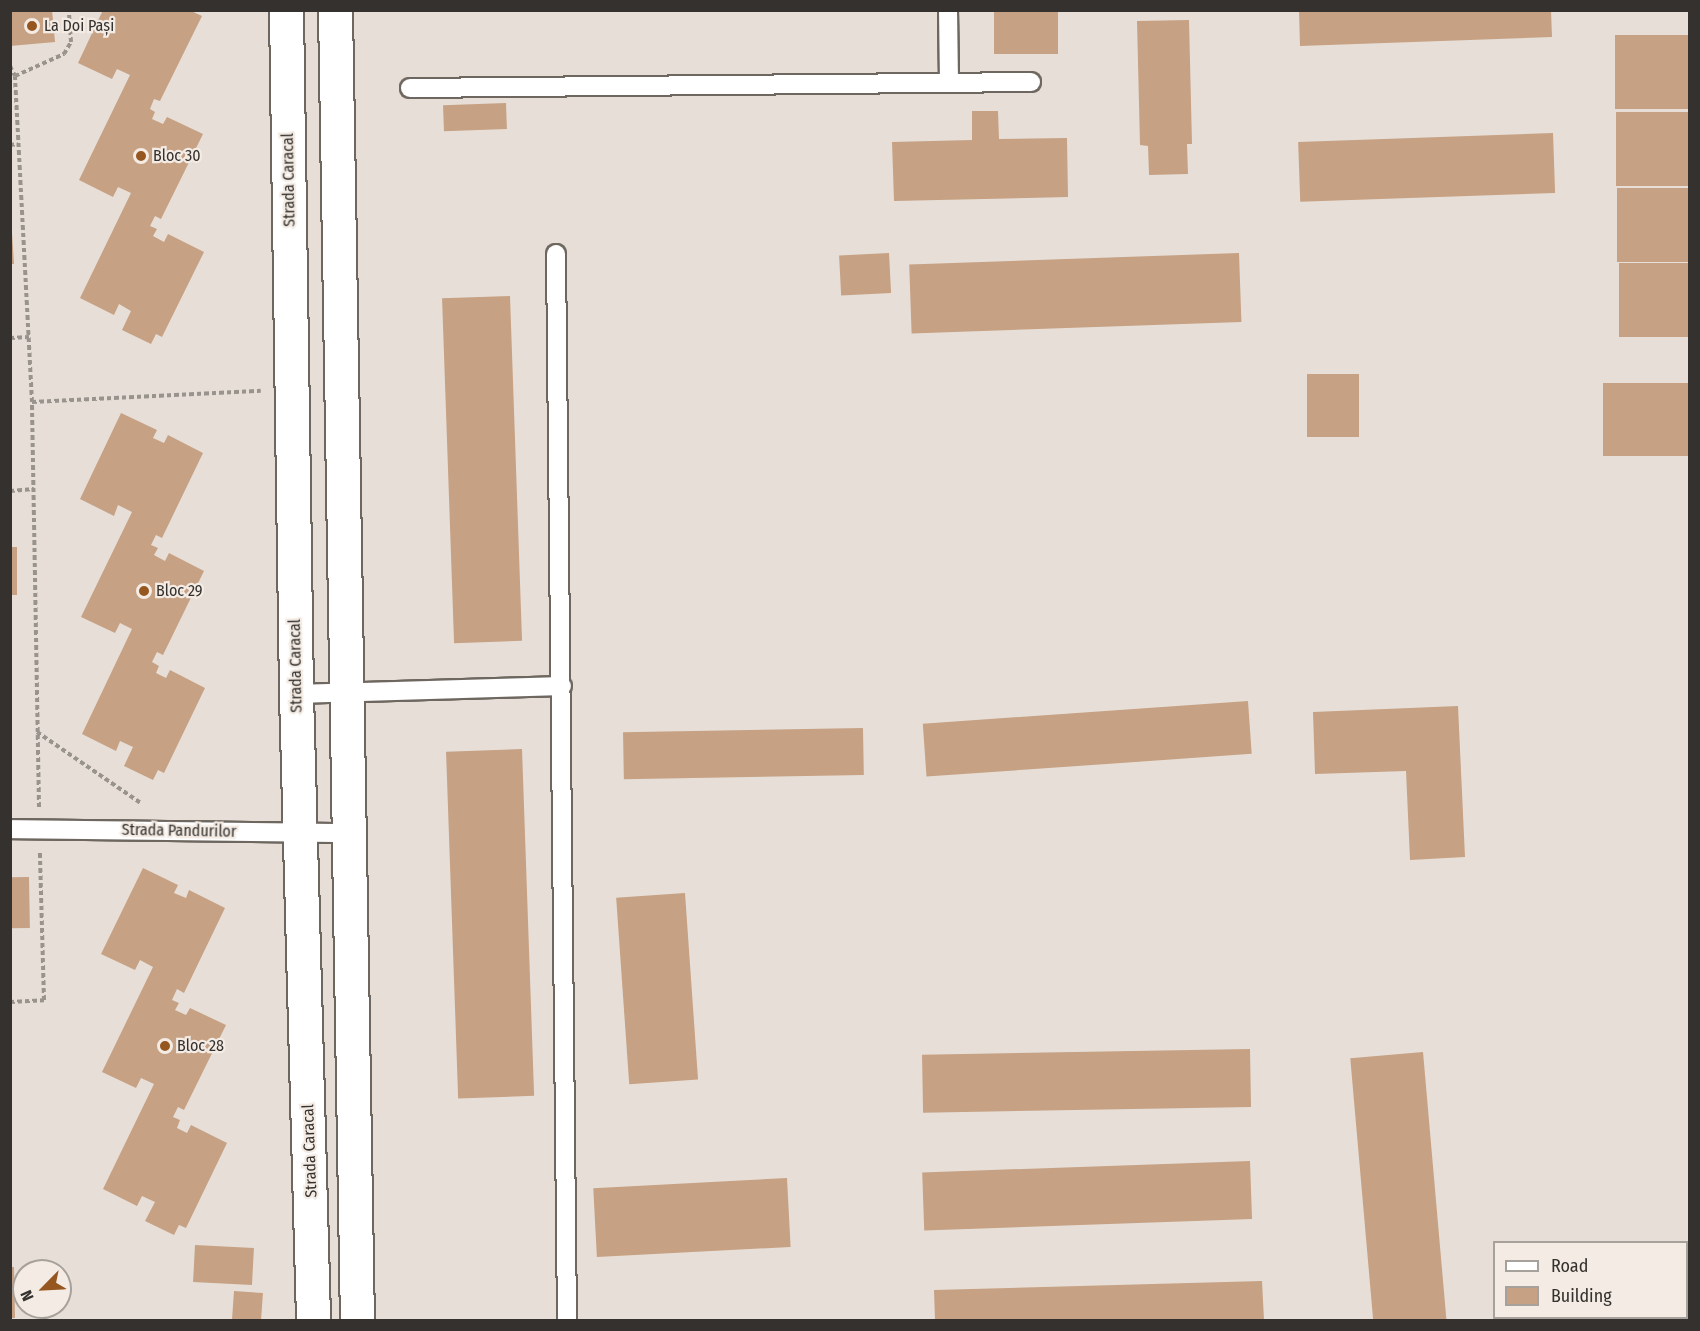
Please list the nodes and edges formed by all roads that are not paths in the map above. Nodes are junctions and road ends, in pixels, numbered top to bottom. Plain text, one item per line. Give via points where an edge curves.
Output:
1 (286, 10) edge
2 (335, 10) edge
3 (948, 10) edge
4 (949, 82) junction
5 (1031, 82) dead end
6 (410, 88) dead end
7 (556, 254) dead end
8 (562, 686) junction
9 (345, 693) junction
10 (296, 694) junction
11 (10, 830) edge
12 (300, 833) junction
13 (347, 833) junction
14 (313, 1320) edge
15 (357, 1320) edge
16 (567, 1320) edge

1 - 10 main road, Strada Caracal
2 - 9 main road
3 - 4 lane
4 - 5 lane
4 - 6 lane
7 - 8 lane
8 - 9 lane
8 - 16 lane
9 - 10 lane
9 - 13 main road
10 - 12 main road, Strada Caracal
11 - 12 lane, Strada Pandurilor
12 - 13 lane, Strada Pandurilor
12 - 14 main road, Strada Caracal
13 - 15 main road

